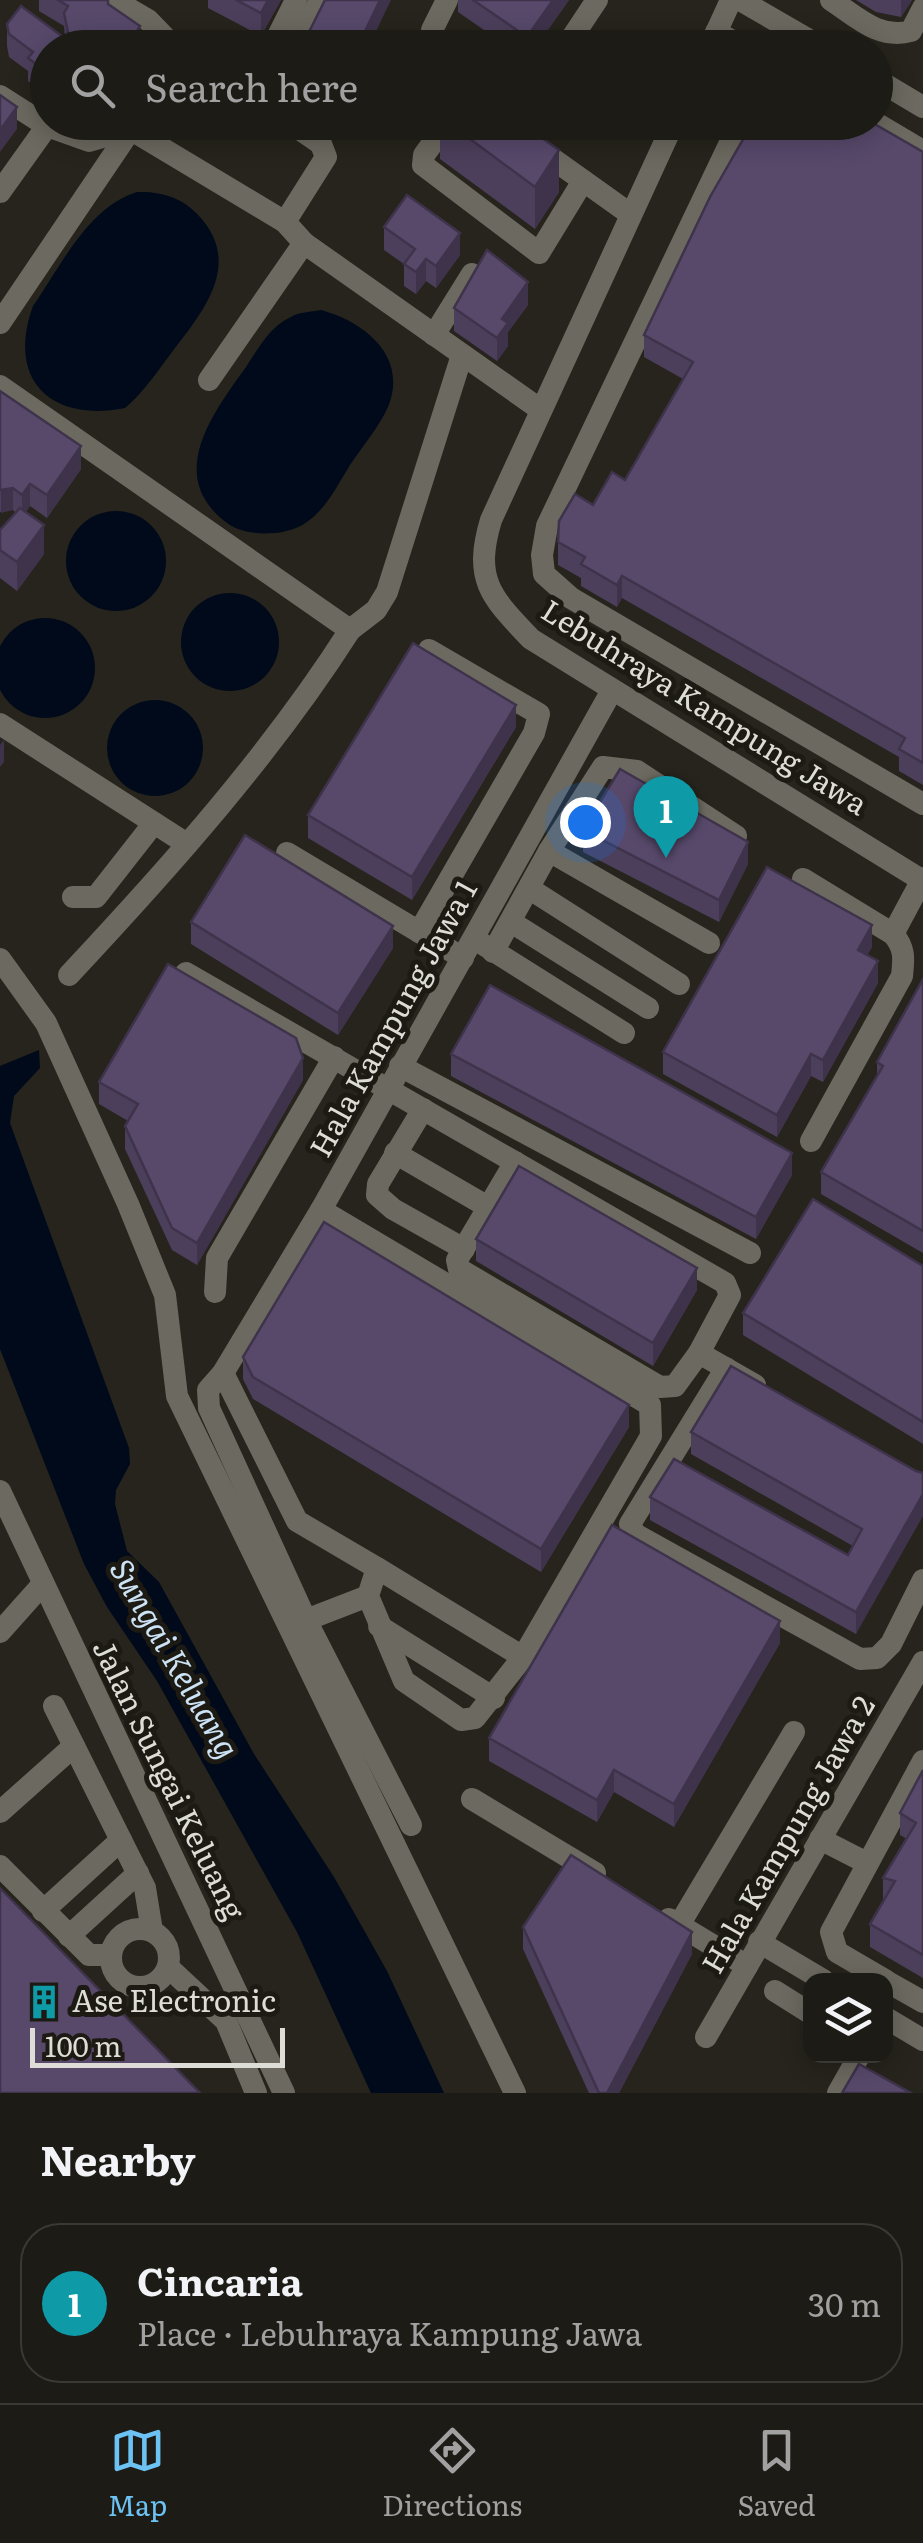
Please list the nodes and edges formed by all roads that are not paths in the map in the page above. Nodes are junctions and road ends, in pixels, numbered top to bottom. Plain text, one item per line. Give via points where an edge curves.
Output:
1 (114, 0) edge
2 (296, 0) edge
3 (320, 0) edge
4 (446, 0) edge
5 (596, 0) edge
6 (731, 0) edge
7 (740, 0) edge
8 (832, 0) edge
9 (923, 8) edge
10 (158, 30) edge
11 (289, 30) edge
12 (297, 30) edge
13 (432, 30) dead end
14 (577, 30) edge
15 (718, 30) edge
16 (792, 30) edge
17 (878, 30) edge
18 (893, 36) edge
19 (893, 95) edge
20 (0, 96) edge
21 (923, 107) edge
22 (30, 115) edge
23 (893, 133) edge
24 (37, 140) edge
25 (123, 140) edge
26 (154, 140) edge
27 (316, 140) edge
28 (435, 140) edge
29 (526, 140) edge
30 (665, 140) edge
31 (731, 140) edge
32 (923, 151) edge
33 (584, 181) junction
34 (0, 192) edge
35 (630, 214) junction
36 (285, 222) junction
37 (304, 243) junction
38 (472, 274) edge
39 (0, 323) edge
40 (434, 335) junction
41 (462, 355) junction
42 (209, 380) dead end
43 (0, 386) edge
44 (541, 410) junction
45 (350, 630) junction
46 (429, 650) edge
47 (611, 692) junction
48 (0, 724) edge
49 (923, 804) edge
50 (154, 823) junction
51 (736, 836) edge
52 (187, 844) junction
53 (549, 851) junction
54 (288, 853) dead end
55 (802, 879) dead end
56 (922, 880) edge
57 (530, 889) junction
58 (73, 898) dead end
59 (510, 922) junction
60 (420, 932) junction
61 (893, 934) junction
62 (709, 943) dead end
63 (477, 949) junction
64 (0, 959) edge
65 (186, 973) edge
66 (69, 975) dead end
67 (679, 984) dead end
68 (648, 1008) dead end
69 (624, 1033) dead end
70 (334, 1057) junction
71 (400, 1066) junction
72 (388, 1088) junction
73 (424, 1109) junction
74 (810, 1141) dead end
75 (395, 1154) junction
76 (514, 1162) junction
77 (488, 1207) junction
78 (322, 1210) junction
79 (464, 1248) junction
80 (750, 1254) dead end
81 (215, 1292) dead end
82 (699, 1353) junction
83 (726, 1368) junction
84 (223, 1372) junction
85 (775, 1396) edge
86 (0, 1492) edge
87 (377, 1568) junction
88 (923, 1580) edge
89 (41, 1586) junction
90 (368, 1596) junction
91 (306, 1620) junction
92 (379, 1626) junction
93 (0, 1632) edge
94 (523, 1657) junction
95 (923, 1662) edge
96 (494, 1698) junction
97 (54, 1706) dead end
98 (794, 1732) dead end
99 (74, 1746) junction
100 (923, 1762) edge
101 (472, 1799) dead end
102 (0, 1812) edge
103 (411, 1825) dead end
104 (820, 1839) junction
105 (121, 1840) junction
106 (865, 1862) junction
107 (0, 1866) edge
108 (138, 1873) junction
109 (185, 1884) junction
110 (615, 1886) edge
111 (149, 1905) junction
112 (647, 1905) edge
113 (43, 1910) junction
114 (678, 1925) junction
115 (152, 1930) junction
116 (208, 1932) junction
117 (68, 1936) junction
118 (759, 1942) junction
119 (110, 1956) junction
120 (169, 1960) junction
121 (747, 1966) junction
122 (811, 1973) edge
123 (871, 1973) edge
124 (893, 1985) edge
125 (775, 1991) dead end
126 (923, 2002) edge
127 (803, 2008) edge
128 (893, 2022) edge
129 (706, 2037) dead end
130 (923, 2040) edge
131 (855, 2063) edge
132 (256, 2093) edge
133 (284, 2093) edge
134 (515, 2093) edge
135 (838, 2093) edge

1 - 10 street
2 - 11 street
3 - 12 street
4 - 13 street
5 - 14 street
6 - 15 street
7 - 16 street
8 - 17 street
9 - 18 street via 911,31
19 - 21 street
20 - 22 street
23 - 32 street
24 - 34 street
25 - 39 street
26 - 36 street
27 - 36 street via 326,157
28 - 33 street via 422,164 540,253
29 - 33 street
30 - 35 street, Lebuhraya Kampung Jawa
31 - 49 street via 548,526 544,574 571,598
33 - 35 street
35 - 44 street, Lebuhraya Kampung Jawa
36 - 37 street
37 - 40 street
37 - 42 street
38 - 40 street
40 - 41 street
41 - 44 street
41 - 45 street via 387,592
43 - 45 street
44 - 47 street, Lebuhraya Kampung Jawa via 491,520 484,580 531,640
45 - 52 street via 332,664
46 - 60 street via 539,714
47 - 56 street, Lebuhraya Kampung Jawa
47 - 63 street, Hala Kampung Jawa 1
48 - 50 street
50 - 52 street
50 - 58 street via 96,897
51 - 53 street via 637,771 604,768
52 - 66 street
53 - 57 street
53 - 62 street
54 - 60 street
55 - 61 street
56 - 61 street
57 - 59 street
57 - 67 street
59 - 63 street
59 - 68 street
60 - 63 street
61 - 74 street via 903,946 902,976
63 - 69 street
63 - 71 street, Hala Kampung Jawa 1
64 - 134 street via 46,1023 128,1204 164,1296 177,1396
65 - 70 street
70 - 72 street
70 - 81 street via 217,1258
71 - 72 street, Hala Kampung Jawa 1
71 - 80 street
72 - 73 street
72 - 78 street, Hala Kampung Jawa 1
73 - 75 street
73 - 76 street
75 - 77 street
75 - 79 street via 377,1195
76 - 77 street
76 - 82 street via 729,1286
77 - 79 street
78 - 84 street, Hala Kampung Jawa 1
78 - 94 street via 650,1406 651,1436
79 - 82 street via 457,1260 467,1276 660,1387 676,1386
82 - 83 street
83 - 85 street
83 - 88 street via 630,1524 635,1534 860,1659 877,1658 891,1644
84 - 87 street via 297,1521
84 - 91 street, Hala Kampung Jawa 1 via 208,1390 209,1408
86 - 89 street, Jalan Sungai Keluang
87 - 90 street
87 - 94 street
89 - 93 street
89 - 109 street, Jalan Sungai Keluang
90 - 91 street
90 - 92 street
91 - 103 street, Hala Kampung Jawa 1
92 - 96 street
92 - 96 street via 404,1680 461,1720 475,1718
94 - 96 street
95 - 104 street, Hala Kampung Jawa 2
97 - 99 street
98 - 114 street
99 - 102 street
99 - 105 street
100 - 106 street
101 - 110 street
104 - 106 street
104 - 118 street, Hala Kampung Jawa 2
105 - 108 street
105 - 113 street
106 - 123 street via 830,1940 836,1952
107 - 113 street
108 - 111 street
108 - 117 street
109 - 111 street
109 - 116 street, Jalan Sungai Keluang
111 - 115 street
112 - 114 street
113 - 117 street
114 - 121 street
115 - 119 street via 125,1932
115 - 120 street via 164,1940
116 - 120 street
116 - 133 street, Jalan Sungai Keluang
117 - 119 street via 89,1955
118 - 121 street, Hala Kampung Jawa 2
118 - 122 street
119 - 120 street via 121,1981 134,1986 148,1986
120 - 132 street via 226,2021
121 - 129 street, Hala Kampung Jawa 2
124 - 126 street
125 - 127 street
128 - 130 street
131 - 135 street

